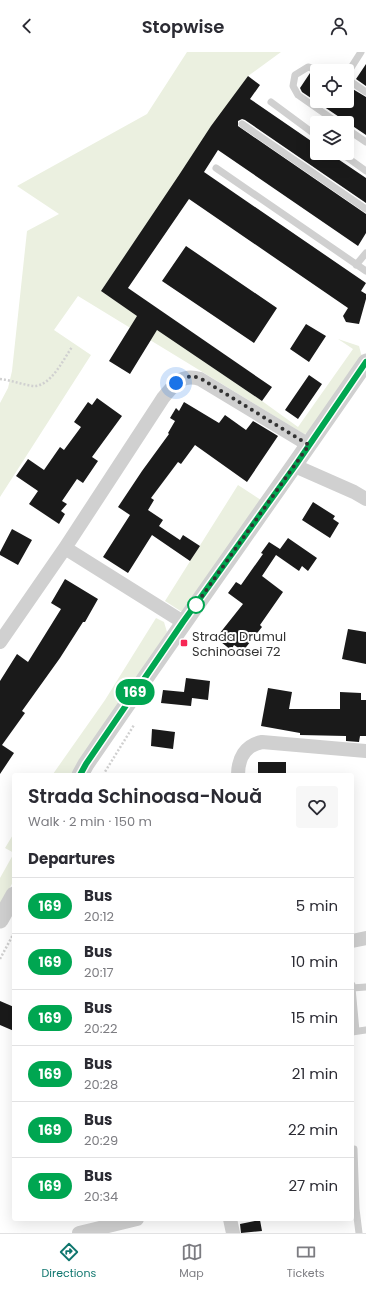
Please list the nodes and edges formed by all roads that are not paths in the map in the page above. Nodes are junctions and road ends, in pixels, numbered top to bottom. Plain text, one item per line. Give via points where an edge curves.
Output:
1 (362, 52) edge
2 (354, 64) edge
3 (310, 68) edge
4 (354, 84) edge
5 (366, 92) edge
6 (271, 102) dead end
7 (310, 103) edge
8 (317, 108) edge
9 (328, 116) edge
10 (242, 124) dead end
11 (310, 131) edge
12 (354, 134) edge
13 (366, 142) edge
14 (351, 160) edge
15 (216, 168) dead end
16 (366, 171) edge
17 (366, 209) edge
18 (366, 253) edge
19 (356, 265) junction
20 (366, 271) edge
21 (366, 362) edge
22 (309, 445) junction
23 (295, 466) junction
24 (366, 499) edge
25 (65, 548) junction
26 (183, 622) junction
27 (0, 642) edge
28 (366, 751) edge
29 (81, 773) edge
30 (238, 773) edge
31 (12, 901) edge
32 (6, 918) edge
33 (366, 938) edge
34 (354, 941) edge
35 (366, 987) edge
36 (354, 988) edge
37 (366, 1030) edge
38 (354, 1032) edge
39 (354, 1149) dead end
40 (129, 1221) edge
41 (230, 1221) edge
42 (79, 1233) edge
43 (233, 1233) edge
44 (359, 1233) edge

1 - 2 lane
3 - 7 lane via 295,75 293,86 298,94
4 - 5 lane
6 - 11 lane
8 - 9 lane
10 - 17 lane
12 - 13 lane
14 - 16 lane
15 - 19 lane
18 - 19 lane
19 - 20 lane
21 - 22 street
22 - 23 street
22 - 25 street via 200,378 184,377 163,398
23 - 24 street
23 - 26 street
25 - 26 street
25 - 27 street
26 - 29 street
28 - 30 street via 262,742 247,749 239,760
31 - 32 street
33 - 34 street
35 - 36 lane
37 - 38 lane
39 - 44 lane
40 - 42 street
41 - 43 street

